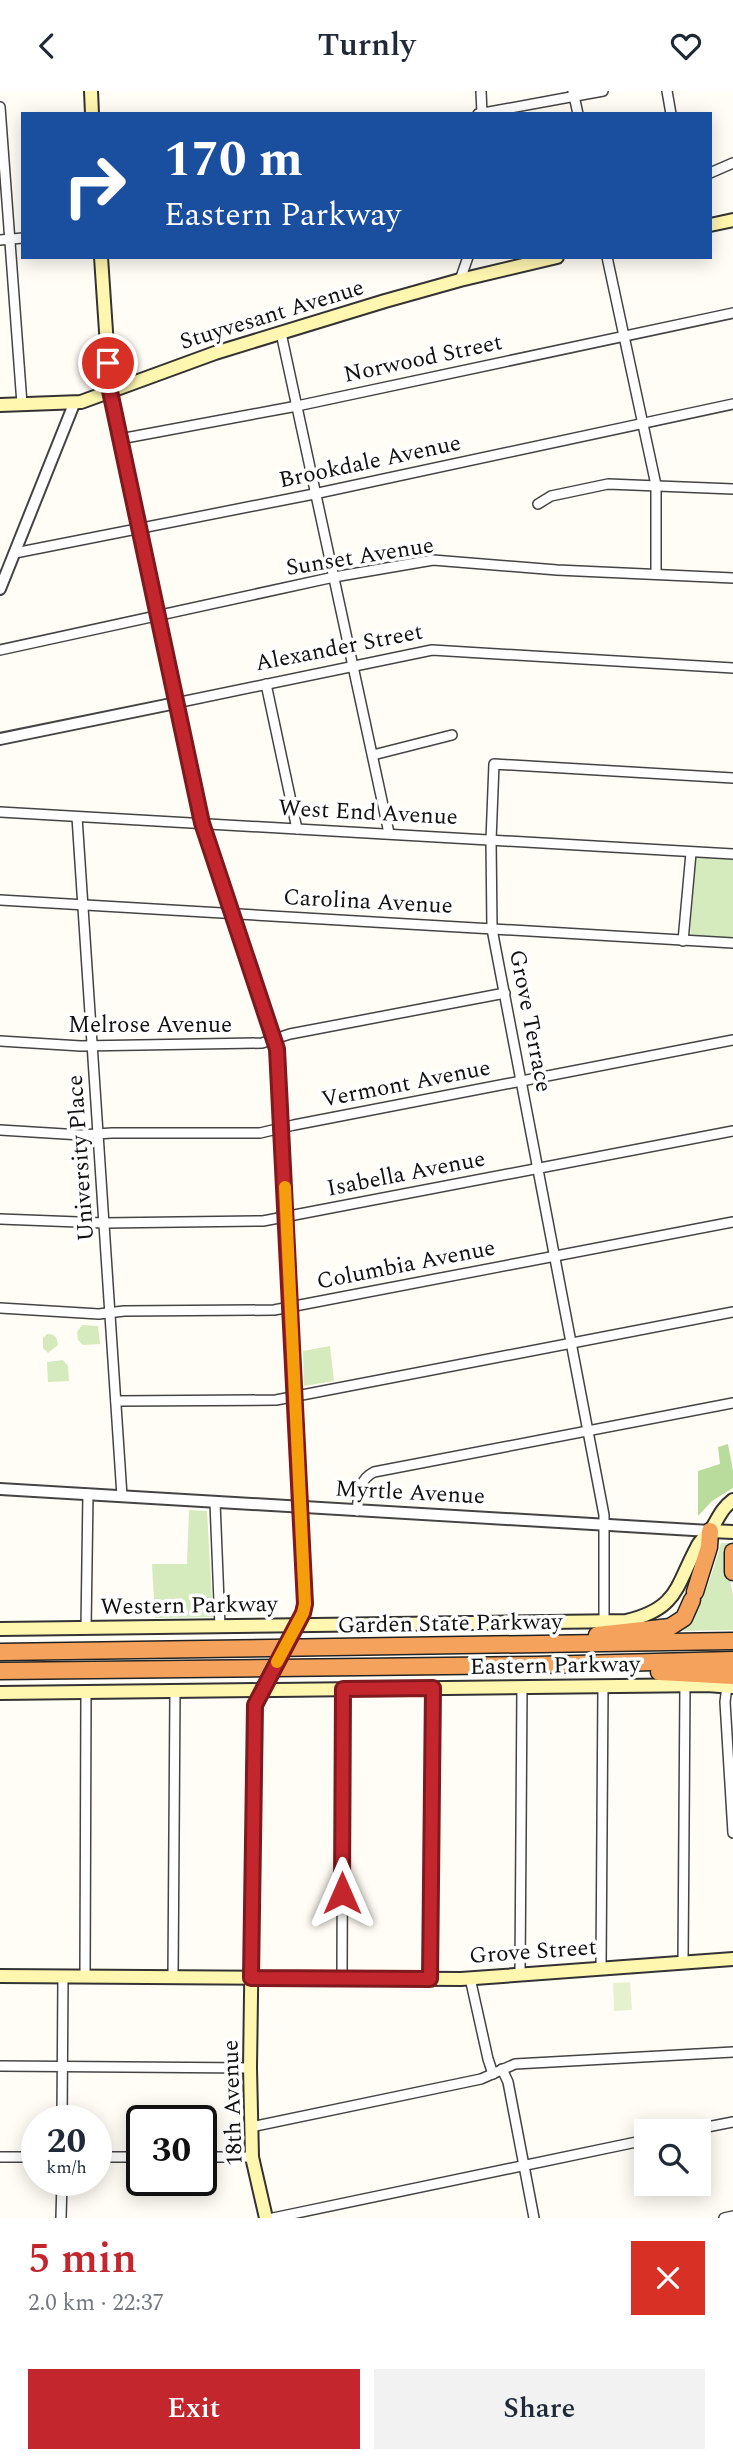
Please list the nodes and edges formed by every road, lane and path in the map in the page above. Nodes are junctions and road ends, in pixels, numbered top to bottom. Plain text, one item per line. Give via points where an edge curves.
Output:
1 (91, 91) edge
2 (481, 91) edge
3 (603, 91) edge
4 (667, 91) edge
5 (574, 94) edge
6 (0, 107) edge
7 (92, 112) edge
8 (480, 112) edge
9 (489, 112) edge
10 (578, 112) edge
11 (671, 112) edge
12 (733, 163) edge
13 (712, 172) edge
14 (733, 220) edge
15 (712, 225) edge
16 (4, 239) edge
17 (101, 259) edge
18 (467, 259) edge
19 (549, 259) edge
20 (607, 259) edge
21 (460, 280) junction
22 (733, 313) edge
23 (281, 333) junction
24 (624, 337) junction
25 (110, 391) junction
26 (22, 404) junction
27 (74, 404) junction
28 (733, 404) edge
29 (0, 405) edge
30 (297, 406) junction
31 (642, 423) junction
32 (120, 439) junction
33 (656, 485) junction
34 (733, 489) edge
35 (316, 493) junction
36 (538, 504) dead end
37 (139, 529) junction
38 (15, 553) junction
39 (656, 574) junction
40 (334, 577) junction
41 (733, 578) edge
42 (0, 589) edge
43 (158, 617) junction
44 (0, 650) edge
45 (354, 666) junction
46 (733, 668) edge
47 (266, 684) junction
48 (176, 703) junction
49 (452, 735) dead end
50 (0, 739) edge
51 (373, 755) junction
52 (733, 778) edge
53 (0, 812) edge
54 (76, 817) junction
55 (202, 823) junction
56 (297, 829) junction
57 (389, 833) junction
58 (491, 840) junction
59 (691, 853) junction
60 (733, 854) edge
61 (0, 900) edge
62 (83, 905) junction
63 (232, 913) junction
64 (492, 929) junction
65 (683, 941) junction
66 (733, 943) edge
67 (505, 993) junction
68 (275, 1040) junction
69 (733, 1040) edge
70 (0, 1041) edge
71 (92, 1045) junction
72 (522, 1082) junction
73 (282, 1128) junction
74 (0, 1130) edge
75 (733, 1131) edge
76 (98, 1134) junction
77 (538, 1168) junction
78 (286, 1217) junction
79 (0, 1219) edge
80 (733, 1222) edge
81 (104, 1223) junction
82 (555, 1256) junction
83 (290, 1307) junction
84 (0, 1308) edge
85 (733, 1312) edge
86 (110, 1313) junction
87 (572, 1343) junction
88 (295, 1397) junction
89 (116, 1401) junction
90 (729, 1404) edge
91 (588, 1431) junction
92 (0, 1489) edge
93 (88, 1494) junction
94 (122, 1496) junction
95 (733, 1500) edge
96 (215, 1502) junction
97 (300, 1507) junction
98 (357, 1511) junction
99 (605, 1525) junction
100 (710, 1531) junction
101 (733, 1532) edge
102 (733, 1552) edge
103 (733, 1572) edge
104 (604, 1622) junction
105 (220, 1627) junction
106 (0, 1629) edge
107 (86, 1629) junction
108 (294, 1630) junction
109 (733, 1641) edge
110 (466, 1647) junction
111 (0, 1652) edge
112 (733, 1660) edge
113 (537, 1665) junction
114 (0, 1671) edge
115 (731, 1683) edge
116 (685, 1685) junction
117 (264, 1686) junction
118 (603, 1686) junction
119 (522, 1687) junction
120 (433, 1688) junction
121 (343, 1689) junction
122 (175, 1691) junction
123 (86, 1692) junction
124 (0, 1693) edge
125 (733, 1833) edge
126 (733, 1959) edge
127 (683, 1963) junction
128 (601, 1968) junction
129 (520, 1975) junction
130 (0, 1976) edge
131 (63, 1977) junction
132 (85, 1977) junction
133 (173, 1977) junction
134 (251, 1978) junction
135 (470, 1978) junction
136 (342, 1979) junction
137 (430, 1979) junction
138 (733, 2052) edge
139 (0, 2066) edge
140 (63, 2067) junction
141 (250, 2068) junction
142 (498, 2071) junction
143 (62, 2105) edge
144 (733, 2122) edge
145 (711, 2126) edge
146 (251, 2127) junction
147 (634, 2142) edge
148 (0, 2157) edge
149 (21, 2157) edge
150 (217, 2157) edge
151 (252, 2157) junction
152 (524, 2165) junction
153 (62, 2196) edge
154 (733, 2216) edge
155 (61, 2218) edge
156 (266, 2218) edge
157 (274, 2218) edge
158 (534, 2218) edge
159 (724, 2218) edge

1 - 7 main road
2 - 8 street
3 - 5 street
4 - 11 street
5 - 9 street
5 - 10 street
6 - 16 street
12 - 13 street
14 - 15 main road
16 - 26 street
17 - 25 main road, 18th Avenue
18 - 21 street
19 - 21 main road, Stuyvesant Avenue
20 - 24 street
21 - 23 main road, Stuyvesant Avenue
22 - 24 street, Norwood Street
23 - 25 main road, Stuyvesant Avenue
23 - 30 street
24 - 30 street, Norwood Street
24 - 31 street
25 - 27 main road, Stuyvesant Avenue
25 - 32 main road, 18th Avenue
26 - 27 main road, Stuyvesant Avenue
26 - 29 main road, Stuyvesant Avenue
27 - 38 street
28 - 31 street, Brookdale Avenue
30 - 32 street, Norwood Street
30 - 35 street
31 - 33 street
31 - 35 street, Brookdale Avenue
32 - 37 main road, 18th Avenue
33 - 34 street
33 - 36 street via 595,485
33 - 39 street
35 - 37 street, Brookdale Avenue
35 - 40 street
37 - 38 street, Brookdale Avenue
37 - 43 main road, 18th Avenue
38 - 42 street
39 - 40 street, Sunset Avenue via 433,560
39 - 41 street, Sunset Avenue
40 - 43 street, Sunset Avenue
40 - 45 street
43 - 44 street, Sunset Avenue
43 - 48 main road, 18th Avenue
45 - 46 street, Alexander Street via 432,650
45 - 47 street, Alexander Street
45 - 51 street
47 - 48 street, Alexander Street
47 - 56 street
48 - 50 street, Alexander Street
48 - 55 main road, 18th Avenue
49 - 51 street
51 - 57 street
52 - 58 street, Grove Terrace via 494,764
53 - 54 street, West End Avenue
54 - 55 street, West End Avenue
54 - 62 street, University Place
55 - 56 street, West End Avenue
55 - 63 main road, 18th Avenue
56 - 57 street, West End Avenue
57 - 58 street, West End Avenue
58 - 59 street, West End Avenue
58 - 64 street, Grove Terrace
59 - 60 street, West End Avenue
59 - 65 street
61 - 62 street, Carolina Avenue
62 - 63 street, Carolina Avenue
62 - 71 street, University Place
63 - 64 street, Carolina Avenue
63 - 68 main road, 18th Avenue
64 - 65 street, Carolina Avenue
64 - 67 street, Grove Terrace
65 - 66 street, Carolina Avenue
67 - 68 street, Melrose Avenue
67 - 72 street, Grove Terrace
68 - 71 street, Melrose Avenue via 257,1044
68 - 73 main road, 18th Avenue
69 - 72 street, Vermont Avenue
70 - 71 street, Melrose Avenue
71 - 76 street, University Place
72 - 73 street, Vermont Avenue
72 - 77 street, Grove Terrace
73 - 76 street, Vermont Avenue via 260,1133
73 - 78 main road, 18th Avenue
74 - 76 street, Vermont Avenue
75 - 77 street, Isabella Avenue
76 - 81 street, University Place
77 - 78 street, Isabella Avenue
77 - 82 street, Grove Terrace
78 - 81 street, Isabella Avenue
78 - 83 main road, 18th Avenue
79 - 81 street, Isabella Avenue
80 - 82 street, Columbia Avenue
81 - 86 street, University Place
82 - 83 street, Columbia Avenue
82 - 87 street, Grove Terrace
83 - 86 street, Columbia Avenue
83 - 88 main road, 18th Avenue
84 - 86 street, Columbia Avenue
85 - 87 street
86 - 89 street, University Place
87 - 88 street
87 - 91 street, Grove Terrace
88 - 89 street
88 - 97 main road, 18th Avenue
89 - 94 street, University Place
90 - 91 street
91 - 98 street via 374,1472 362,1482
91 - 99 street, Grove Terrace
92 - 93 street, Myrtle Avenue
93 - 94 street, Myrtle Avenue
93 - 107 street
94 - 96 street, Myrtle Avenue
95 - 100 main road, Western Parkway
96 - 97 street, Myrtle Avenue
96 - 105 street
97 - 98 street, Myrtle Avenue
97 - 108 main road, 18th Avenue via 305,1604
98 - 99 street, Myrtle Avenue
99 - 100 street, Myrtle Avenue
99 - 104 street, Grove Terrace
100 - 101 main road, Myrtle Avenue
100 - 104 main road, Western Parkway via 667,1601 638,1618
100 - 110 highway via 709,1547 681,1621 661,1629
102 - 103 highway
104 - 108 main road, Western Parkway
105 - 107 main road, Western Parkway
105 - 108 main road, Western Parkway
106 - 107 main road, Western Parkway
108 - 117 main road, 18th Avenue, bridge
109 - 110 highway, Garden State Parkway
110 - 111 highway, Garden State Parkway
112 - 113 highway, Garden State Parkway
113 - 114 highway, Garden State Parkway
113 - 115 highway
115 - 116 main road, Eastern Parkway
115 - 125 street via 724,1702
116 - 118 main road, Eastern Parkway
116 - 127 street
117 - 121 main road, Eastern Parkway
117 - 122 main road, Eastern Parkway
117 - 134 main road, 18th Avenue via 255,1708
118 - 119 main road, Eastern Parkway
118 - 128 street
119 - 120 main road, Eastern Parkway
119 - 129 street
120 - 121 main road, Eastern Parkway
120 - 137 street
121 - 136 street
122 - 123 main road, Eastern Parkway
122 - 133 street
123 - 124 main road, Eastern Parkway
123 - 132 street
126 - 127 main road, Grove Street
127 - 128 main road, Grove Street
128 - 129 main road, Grove Street
129 - 135 main road, Grove Street
130 - 131 main road, Grove Street
131 - 132 main road, Grove Street
131 - 140 street
132 - 133 main road, Grove Street
133 - 134 main road, Grove Street
134 - 136 main road, Grove Street
134 - 141 main road, 18th Avenue
135 - 137 main road, Grove Street
135 - 142 street via 488,2059
136 - 137 main road, Grove Street
138 - 142 street via 515,2064
139 - 140 street
140 - 141 street
140 - 143 street
141 - 146 main road, 18th Avenue
142 - 146 street via 481,2079
142 - 152 street via 508,2082
144 - 145 street
146 - 151 main road, 18th Avenue
147 - 152 street
148 - 149 street
150 - 151 street
151 - 156 main road, 18th Avenue
152 - 157 street
152 - 158 street
153 - 155 street
154 - 159 street

